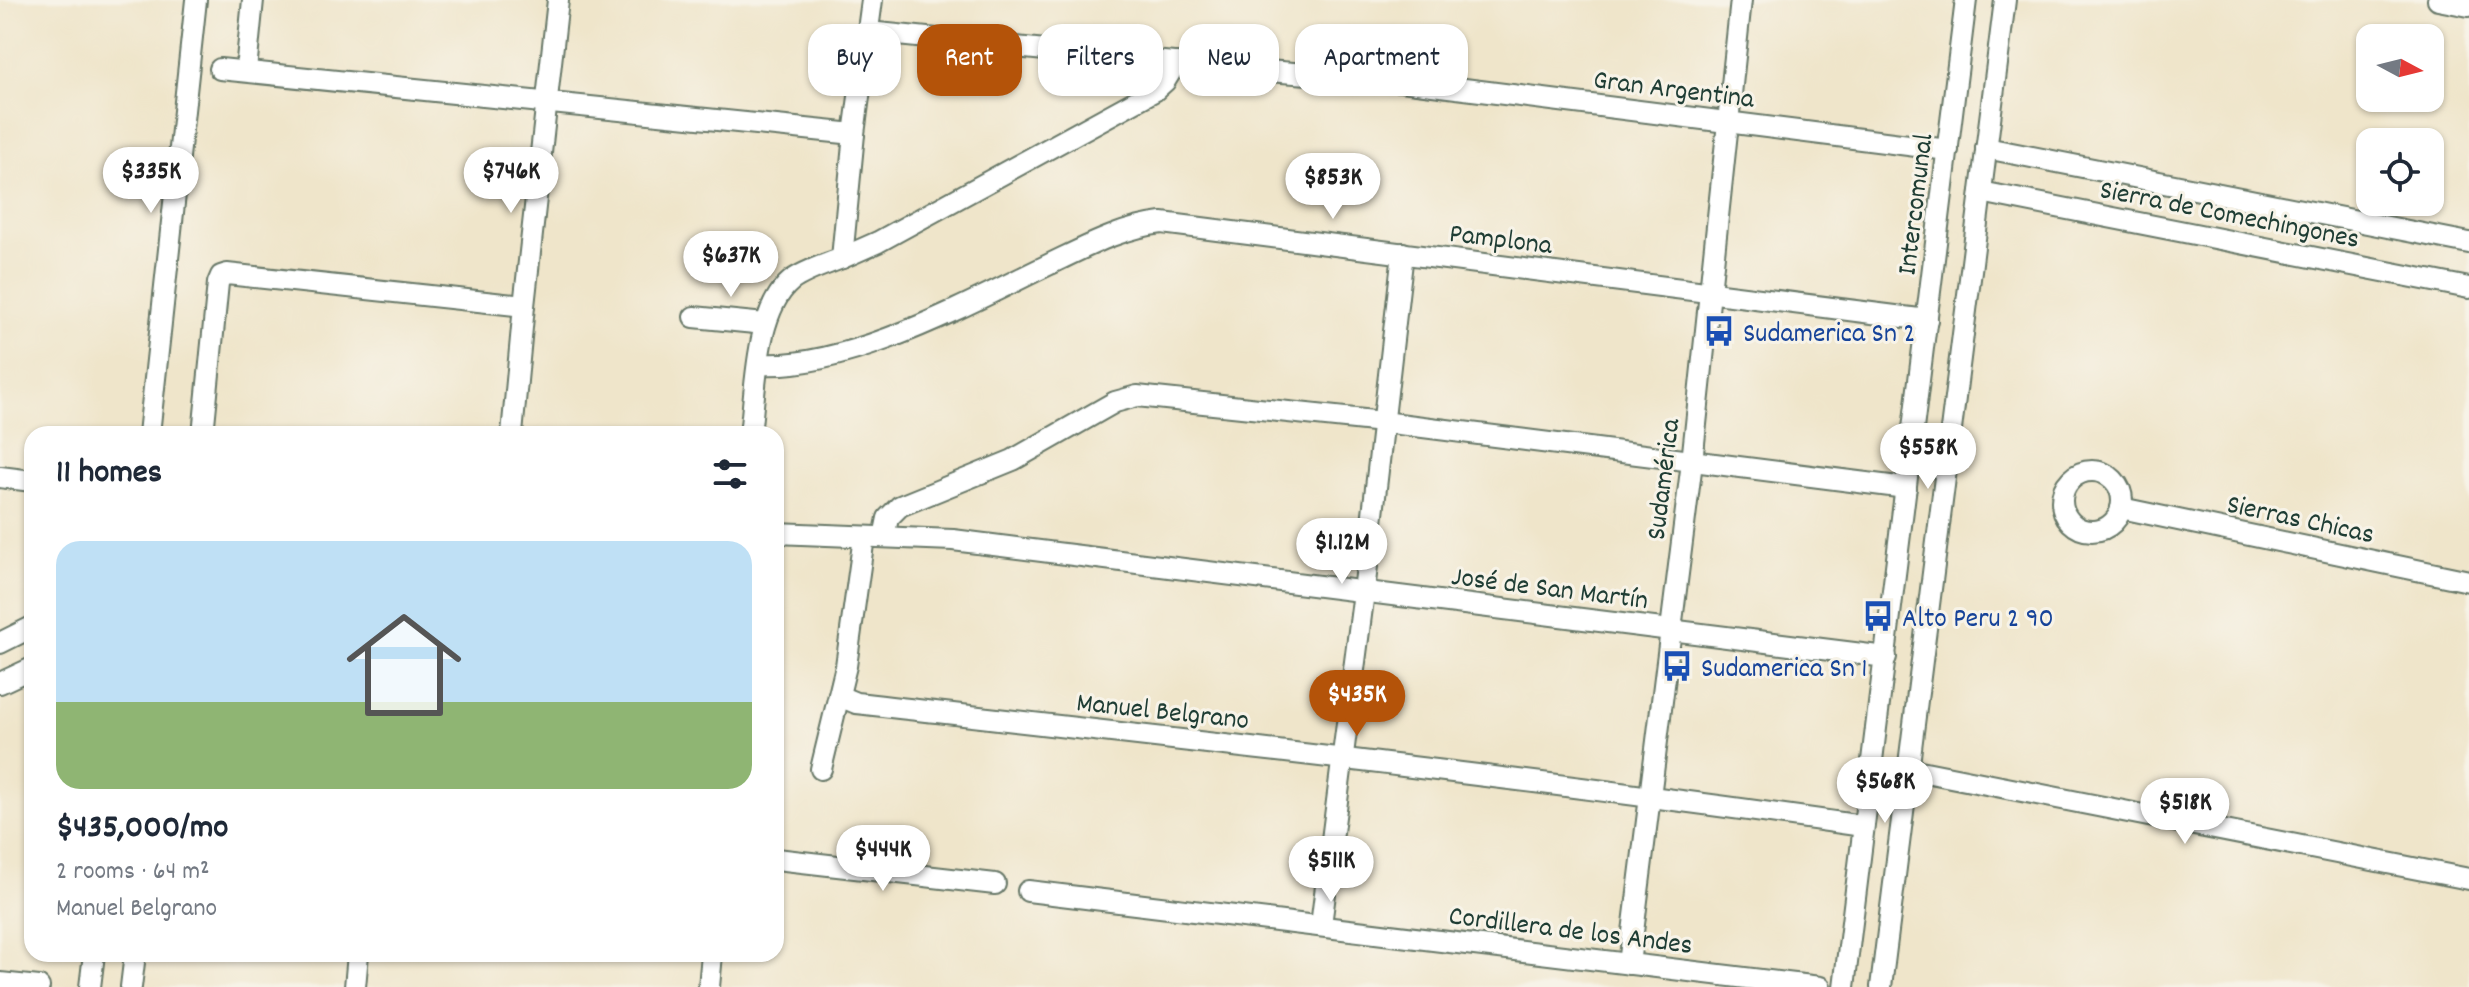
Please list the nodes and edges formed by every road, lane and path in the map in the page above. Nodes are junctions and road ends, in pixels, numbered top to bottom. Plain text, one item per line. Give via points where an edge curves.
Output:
1 (196, 0) edge
2 (253, 0) edge
3 (558, 0) edge
4 (872, 0) edge
5 (1741, 0) edge
6 (1966, 0) edge
7 (2005, 0) edge
8 (2438, 0) edge
9 (2469, 6) edge
10 (869, 24) edge
11 (901, 35) edge
12 (1176, 63) junction
13 (220, 69) dead end
14 (246, 70) junction
15 (859, 96) edge
16 (546, 101) junction
17 (1727, 122) junction
18 (854, 134) junction
19 (1986, 148) junction
20 (1948, 150) junction
21 (1981, 192) junction
22 (2469, 243) edge
23 (1403, 253) junction
24 (842, 258) junction
25 (2469, 288) edge
26 (1710, 292) junction
27 (524, 306) junction
28 (694, 317) dead end
29 (1927, 320) junction
30 (765, 324) junction
31 (759, 364) junction
32 (1383, 422) junction
33 (150, 426) edge
34 (204, 426) edge
35 (513, 426) edge
36 (751, 426) edge
37 (1692, 462) junction
38 (0, 477) edge
39 (24, 480) edge
40 (1906, 488) junction
41 (2121, 508) dead end
42 (784, 533) edge
43 (874, 537) junction
44 (2469, 581) edge
45 (1364, 592) junction
46 (1671, 629) junction
47 (24, 631) edge
48 (0, 643) edge
49 (1886, 657) junction
50 (24, 672) edge
51 (0, 683) edge
52 (839, 696) junction
53 (1342, 758) junction
54 (821, 769) dead end
55 (1910, 769) junction
56 (1649, 796) junction
57 (1863, 826) junction
58 (784, 860) edge
59 (2469, 879) edge
60 (995, 884) dead end
61 (1028, 891) dead end
62 (1321, 925) junction
63 (93, 962) edge
64 (134, 962) edge
65 (357, 962) edge
66 (711, 962) edge
67 (1629, 964) junction
68 (0, 983) edge
69 (39, 987) edge
70 (90, 987) edge
71 (131, 987) edge
72 (355, 987) edge
73 (709, 987) edge
74 (1820, 987) edge
75 (1844, 987) edge
76 (1881, 987) edge

1 - 33 street
2 - 14 street
3 - 16 street
4 - 10 street
5 - 17 street, Sudamérica
6 - 20 street, Intercomunal
7 - 19 street
8 - 9 street
11 - 12 street, Gran Argentina
12 - 17 street, Gran Argentina via 1401,81
12 - 24 street via 1154,91
13 - 14 street
14 - 16 street
15 - 18 street
16 - 18 street
16 - 27 street
17 - 20 street, Gran Argentina
17 - 26 street, Sudamérica
18 - 24 street
19 - 21 street
19 - 22 street, Sierra de Comechingones
20 - 29 street, Intercomunal
21 - 25 street, Sierra de Comechingones
21 - 55 street
23 - 26 street, Pamplona
23 - 31 street, Pamplona via 1189,224 1141,225 898,333 792,365
23 - 32 street
24 - 30 street via 790,282
26 - 29 street, Pamplona
26 - 37 street, Sudamérica
27 - 34 street via 221,276
27 - 35 street
28 - 30 street
29 - 40 street, Intercomunal
30 - 31 street
31 - 36 street
32 - 37 street
32 - 43 street via 1137,396 1115,402 1013,460 900,506
32 - 45 street
37 - 40 street
37 - 46 street, Sudamérica
38 - 39 street
40 - 49 street, Intercomunal
41 - 44 street, Sierras Chicas
42 - 43 street, José de San Martín
43 - 45 street, José de San Martín via 953,540
43 - 52 street
45 - 46 street, José de San Martín
45 - 53 street
46 - 49 street, José de San Martín
46 - 56 street, Sudamérica
47 - 48 street
49 - 57 street, Intercomunal
50 - 51 street
52 - 53 street, Manuel Belgrano via 856,703
52 - 54 street
53 - 56 street, Manuel Belgrano
53 - 62 street
55 - 59 street
55 - 76 street
56 - 57 street, Manuel Belgrano
56 - 67 street, Sudamérica
57 - 75 street, Intercomunal
58 - 60 street
61 - 62 street, Cordillera de los Andes
62 - 67 street, Cordillera de los Andes
63 - 70 street
64 - 71 street
65 - 72 street
66 - 73 street
67 - 74 street, Cordillera de los Andes
68 - 69 street

